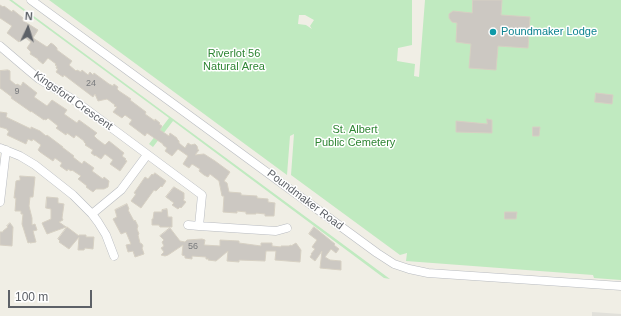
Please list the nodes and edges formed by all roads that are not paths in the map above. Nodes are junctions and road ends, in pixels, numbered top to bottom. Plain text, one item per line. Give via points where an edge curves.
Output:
1 (31, 0) edge
2 (0, 46) edge
3 (3, 149) edge
4 (147, 155) junction
5 (0, 202) edge
6 (92, 214) junction
7 (188, 225) dead end
8 (199, 226) junction
9 (287, 228) dead end
10 (114, 256) dead end
11 (621, 286) edge

1 - 11 street, Poundmaker Road via 394,264 428,273
2 - 4 street, Kingsford Crescent via 39,79 74,100
3 - 5 street
3 - 6 street via 35,165 63,186
4 - 6 street via 121,190
4 - 8 street, Kingsford Crescent via 202,195
6 - 10 street via 106,235
7 - 8 street
8 - 9 street via 276,231

